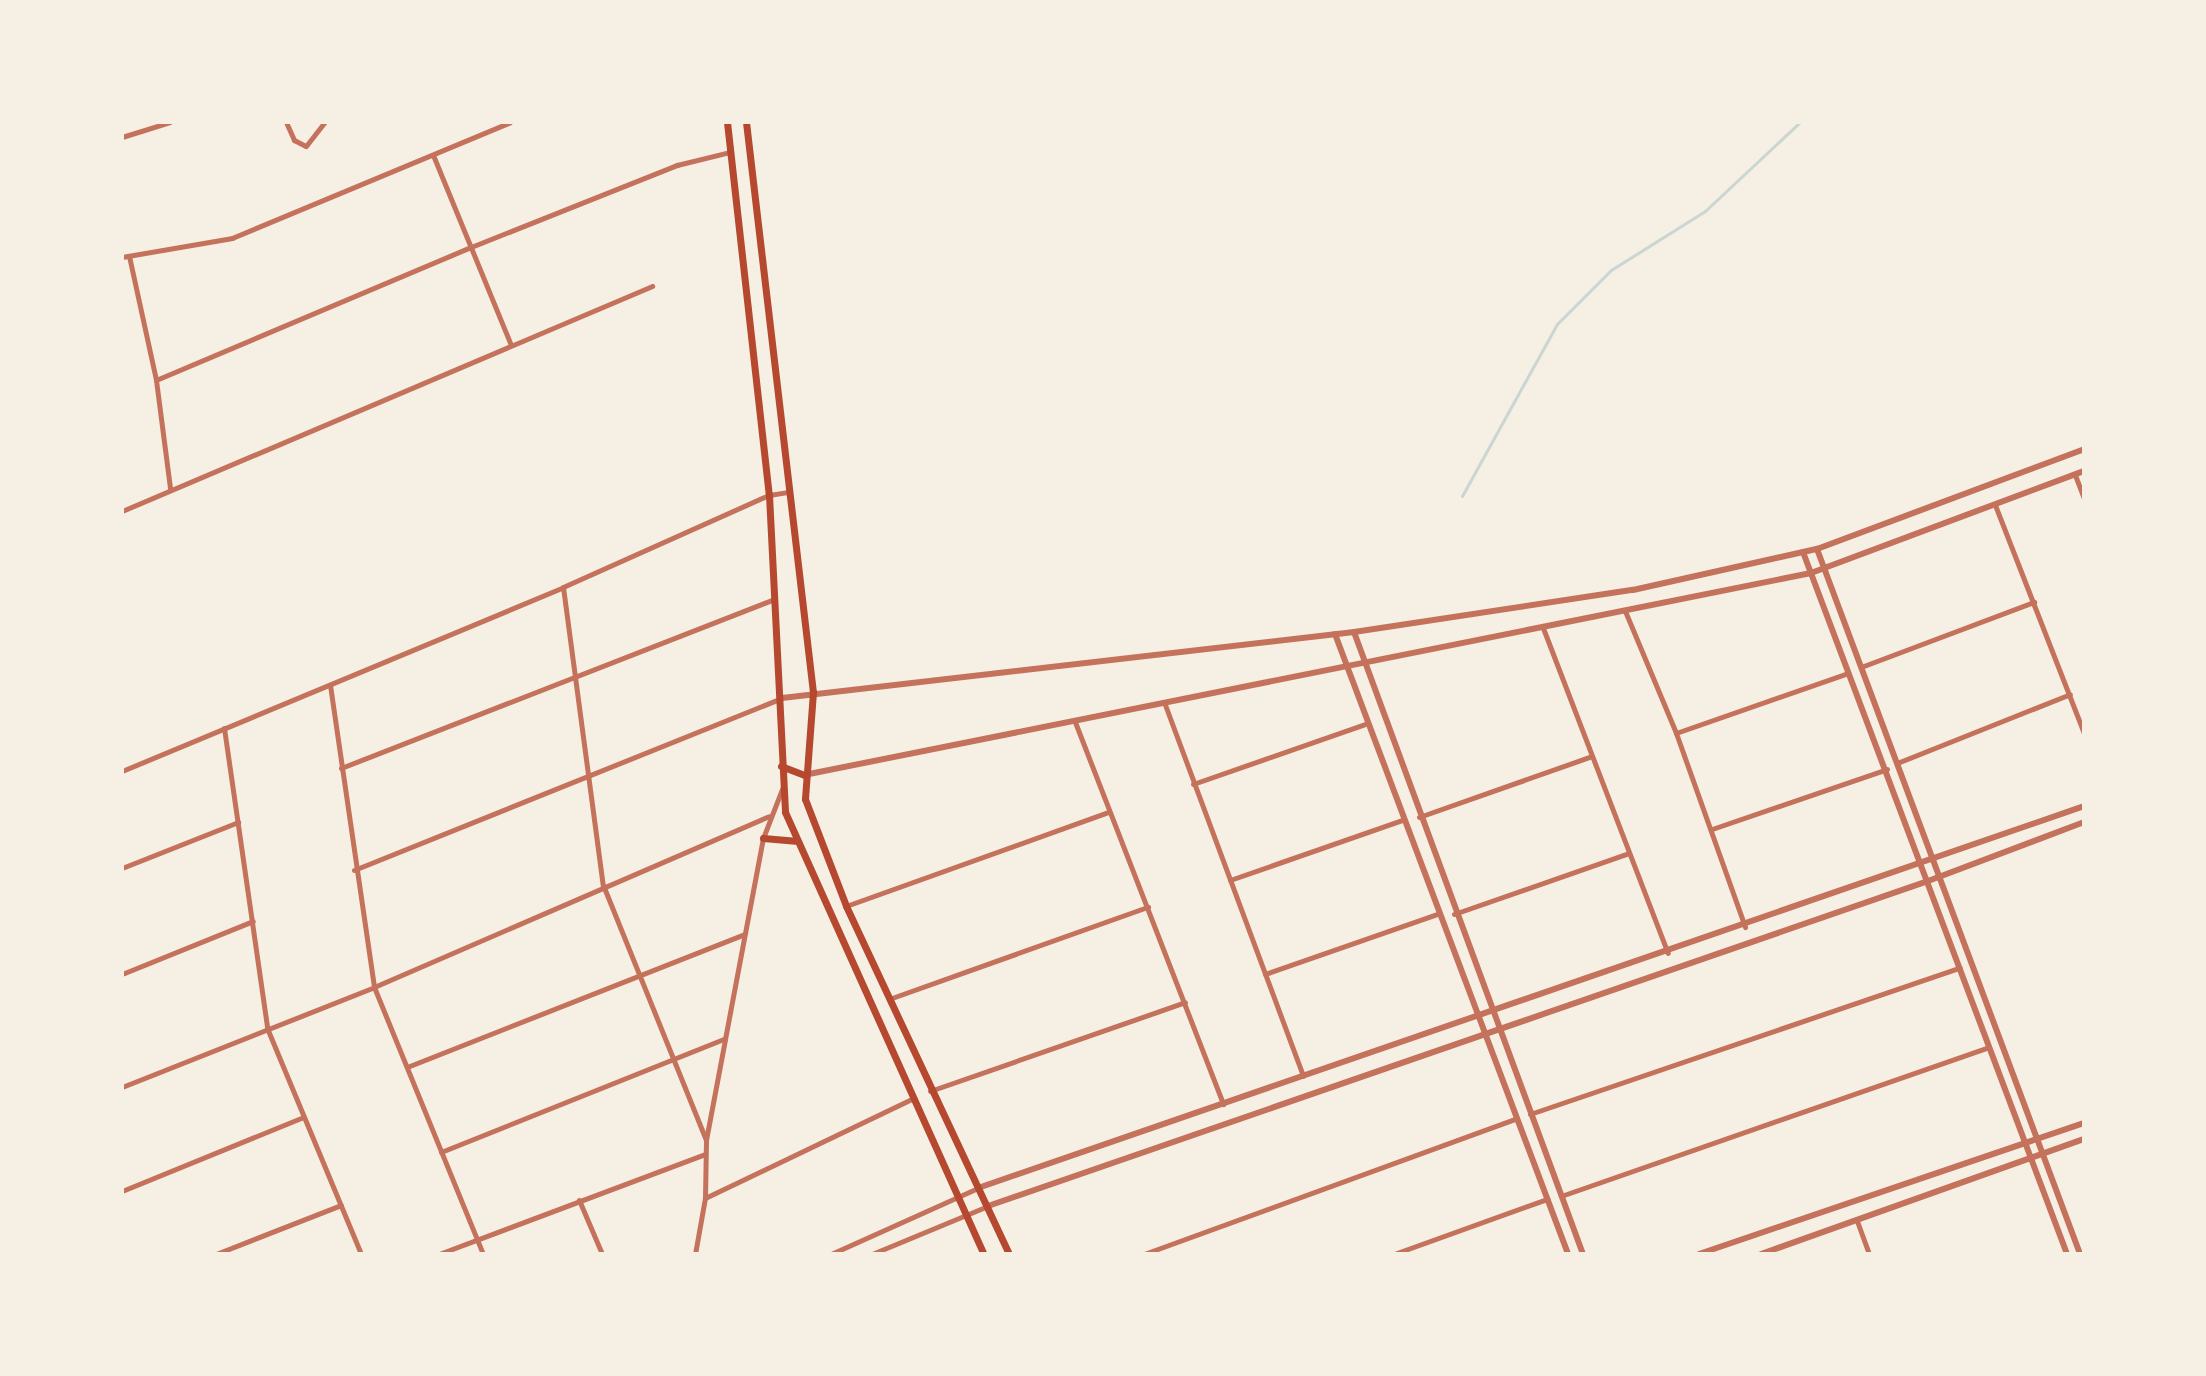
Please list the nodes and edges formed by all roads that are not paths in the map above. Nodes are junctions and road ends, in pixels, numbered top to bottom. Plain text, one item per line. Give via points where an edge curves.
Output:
1 (170, 122) edge
2 (286, 122) edge
3 (325, 122) edge
4 (510, 122) edge
5 (727, 122) edge
6 (746, 122) edge
7 (122, 137) edge
8 (730, 152) junction
9 (433, 155) junction
10 (760, 241) junction
11 (741, 242) junction
12 (471, 247) junction
13 (125, 257) edge
14 (652, 286) dead end
15 (511, 345) junction
16 (156, 380) junction
17 (2084, 449) edge
18 (2084, 471) edge
19 (2075, 475) junction
20 (170, 488) junction
21 (789, 492) junction
22 (769, 495) junction
23 (2084, 498) edge
24 (1995, 505) junction
25 (122, 511) edge
26 (1817, 549) junction
27 (1803, 552) junction
28 (1825, 569) junction
29 (1811, 573) junction
30 (563, 587) junction
31 (775, 599) junction
32 (2034, 602) junction
33 (1625, 611) junction
34 (1543, 628) junction
35 (1354, 632) junction
36 (1335, 634) junction
37 (1364, 663) junction
38 (1346, 667) junction
39 (1861, 667) junction
40 (1850, 672) junction
41 (573, 679) junction
42 (330, 685) junction
43 (813, 692) junction
44 (2070, 694) junction
45 (782, 698) junction
46 (1164, 702) junction
47 (1075, 722) junction
48 (1365, 724) junction
49 (224, 728) junction
50 (1676, 733) junction
51 (2084, 733) edge
52 (1592, 756) junction
53 (1897, 763) junction
54 (781, 766) junction
55 (341, 768) junction
56 (1887, 769) junction
57 (122, 771) edge
58 (804, 775) junction
59 (585, 776) junction
60 (1193, 784) junction
61 (782, 789) junction
62 (2084, 806) edge
63 (1109, 812) junction
64 (769, 816) junction
65 (1419, 817) junction
66 (1402, 820) junction
67 (238, 822) junction
68 (2084, 822) edge
69 (1712, 829) junction
70 (763, 838) junction
71 (795, 841) junction
72 (1629, 853) junction
73 (1935, 861) junction
74 (1922, 866) junction
75 (122, 868) edge
76 (354, 870) junction
77 (1942, 876) junction
78 (1230, 880) junction
79 (1928, 881) junction
80 (603, 885) junction
81 (846, 906) junction
82 (1148, 907) junction
83 (1437, 914) junction
84 (1454, 914) junction
85 (253, 921) junction
86 (1745, 927) junction
87 (744, 933) junction
88 (1668, 953) junction
89 (1960, 968) junction
90 (122, 974) edge
91 (637, 974) junction
92 (1265, 974) junction
93 (374, 987) junction
94 (889, 999) junction
95 (1185, 1002) junction
96 (1490, 1012) junction
97 (1477, 1016) junction
98 (267, 1028) junction
99 (1496, 1028) junction
100 (1483, 1033) junction
101 (725, 1039) junction
102 (1989, 1047) junction
103 (671, 1061) junction
104 (407, 1067) junction
105 (1303, 1076) junction
106 (122, 1087) edge
107 (930, 1091) junction
108 (914, 1097) junction
109 (1223, 1104) junction
110 (1530, 1114) junction
111 (303, 1117) junction
112 (1515, 1119) junction
113 (2084, 1123) edge
114 (2084, 1139) edge
115 (706, 1140) junction
116 (2037, 1140) junction
117 (2025, 1145) junction
118 (441, 1152) junction
119 (705, 1154) junction
120 (2043, 1155) junction
121 (2030, 1159) junction
122 (978, 1188) junction
123 (122, 1191) edge
124 (958, 1196) junction
125 (1561, 1196) junction
126 (705, 1198) junction
127 (1547, 1199) junction
128 (579, 1200) junction
129 (341, 1205) junction
130 (988, 1206) junction
131 (966, 1213) junction
132 (1857, 1221) junction
133 (476, 1239) junction
134 (1778, 1251) edge
135 (2081, 1252) edge
136 (216, 1254) edge
137 (361, 1254) edge
138 (439, 1254) edge
139 (483, 1254) edge
140 (602, 1254) edge
141 (695, 1254) edge
142 (831, 1254) edge
143 (872, 1254) edge
144 (984, 1254) edge
145 (1009, 1254) edge
146 (1144, 1254) edge
147 (1394, 1254) edge
148 (1568, 1254) edge
149 (1583, 1254) edge
150 (1699, 1254) edge
151 (1761, 1254) edge
152 (1869, 1254) edge
153 (2067, 1254) edge

1 - 7 street
2 - 3 street via 294,140 306,146
4 - 9 street
5 - 8 main road
6 - 10 main road
8 - 11 main road
8 - 12 street via 677,165
9 - 12 street
9 - 13 street via 232,238
10 - 11 main road
10 - 21 main road
11 - 22 main road
12 - 15 street
12 - 16 street
13 - 16 street
14 - 15 street
15 - 20 street
16 - 20 street
17 - 26 street
18 - 19 street
19 - 23 street
19 - 24 street
20 - 25 street
21 - 22 street
21 - 43 main road
22 - 30 street
22 - 31 main road
24 - 28 street
24 - 32 street
26 - 27 street
26 - 28 street
27 - 29 street
27 - 35 street via 1539,608
28 - 29 street
28 - 39 street
29 - 33 street
29 - 40 street
30 - 41 street
30 - 42 street
31 - 41 street
31 - 45 main road
32 - 39 street
32 - 44 street
33 - 34 street
33 - 50 street
34 - 37 street
34 - 52 street
35 - 36 street
35 - 37 street
36 - 38 street
36 - 43 street
37 - 38 street
37 - 65 street
38 - 46 street
38 - 48 street
39 - 53 street
40 - 50 street
40 - 56 street
41 - 55 street
41 - 59 street
42 - 49 street
42 - 55 street
43 - 45 street
43 - 58 main road
44 - 51 street
44 - 53 street
45 - 54 main road
45 - 59 street
46 - 47 street
46 - 60 street
47 - 58 street
47 - 63 street
48 - 60 street
48 - 66 street
49 - 57 street
49 - 67 street
50 - 69 street
52 - 65 street
52 - 72 street
53 - 73 street
54 - 58 main road
54 - 61 main road
55 - 76 street
56 - 69 street
56 - 74 street
58 - 81 main road via 811,823
59 - 76 street
59 - 80 street
60 - 78 street
61 - 64 street
61 - 71 main road
62 - 73 street
63 - 81 street
63 - 82 street
64 - 70 street
64 - 80 street
65 - 84 street
66 - 78 street
66 - 83 street
67 - 75 street
67 - 85 street
68 - 77 street
69 - 86 street
70 - 71 main road
70 - 87 street
71 - 108 main road
72 - 84 street
72 - 88 street
73 - 74 street
73 - 77 street
74 - 79 street
74 - 86 street
76 - 93 street
77 - 79 street
77 - 116 street
78 - 92 street
79 - 89 street
79 - 99 street
80 - 91 street
80 - 93 street
81 - 94 main road
82 - 94 street
82 - 95 street
83 - 92 street
83 - 97 street
84 - 96 street
85 - 90 street
85 - 98 street
86 - 88 street
87 - 91 street
87 - 101 street
88 - 96 street
89 - 102 street
89 - 110 street
91 - 103 street
91 - 104 street
92 - 105 street
93 - 98 street
93 - 104 street
94 - 107 main road
95 - 107 street
95 - 109 street
96 - 97 street
96 - 99 street
97 - 100 street
97 - 105 street
98 - 106 street
98 - 111 street
99 - 100 street
99 - 110 street
100 - 112 street
100 - 130 street
101 - 103 street
101 - 115 street
102 - 117 street
102 - 125 street
103 - 115 street
103 - 118 street
104 - 118 street
105 - 109 street
107 - 122 main road
108 - 124 main road
108 - 126 street
109 - 122 street
110 - 125 street
111 - 123 street
111 - 129 street
112 - 127 street
112 - 146 street
113 - 116 street
114 - 120 street
115 - 119 street
116 - 117 street
116 - 120 street
117 - 121 street
117 - 150 street
118 - 133 street
119 - 126 street
119 - 128 street
120 - 121 street
120 - 135 street
121 - 132 street
121 - 153 street
122 - 124 street
122 - 130 main road
124 - 131 main road
124 - 142 street
125 - 149 street
126 - 141 street
127 - 147 street
127 - 148 street
128 - 133 street
128 - 140 street
129 - 136 street
129 - 137 street
130 - 131 street
130 - 145 main road
131 - 143 street
131 - 144 main road
132 - 134 street
132 - 152 street
133 - 138 street
133 - 139 street
134 - 151 street

